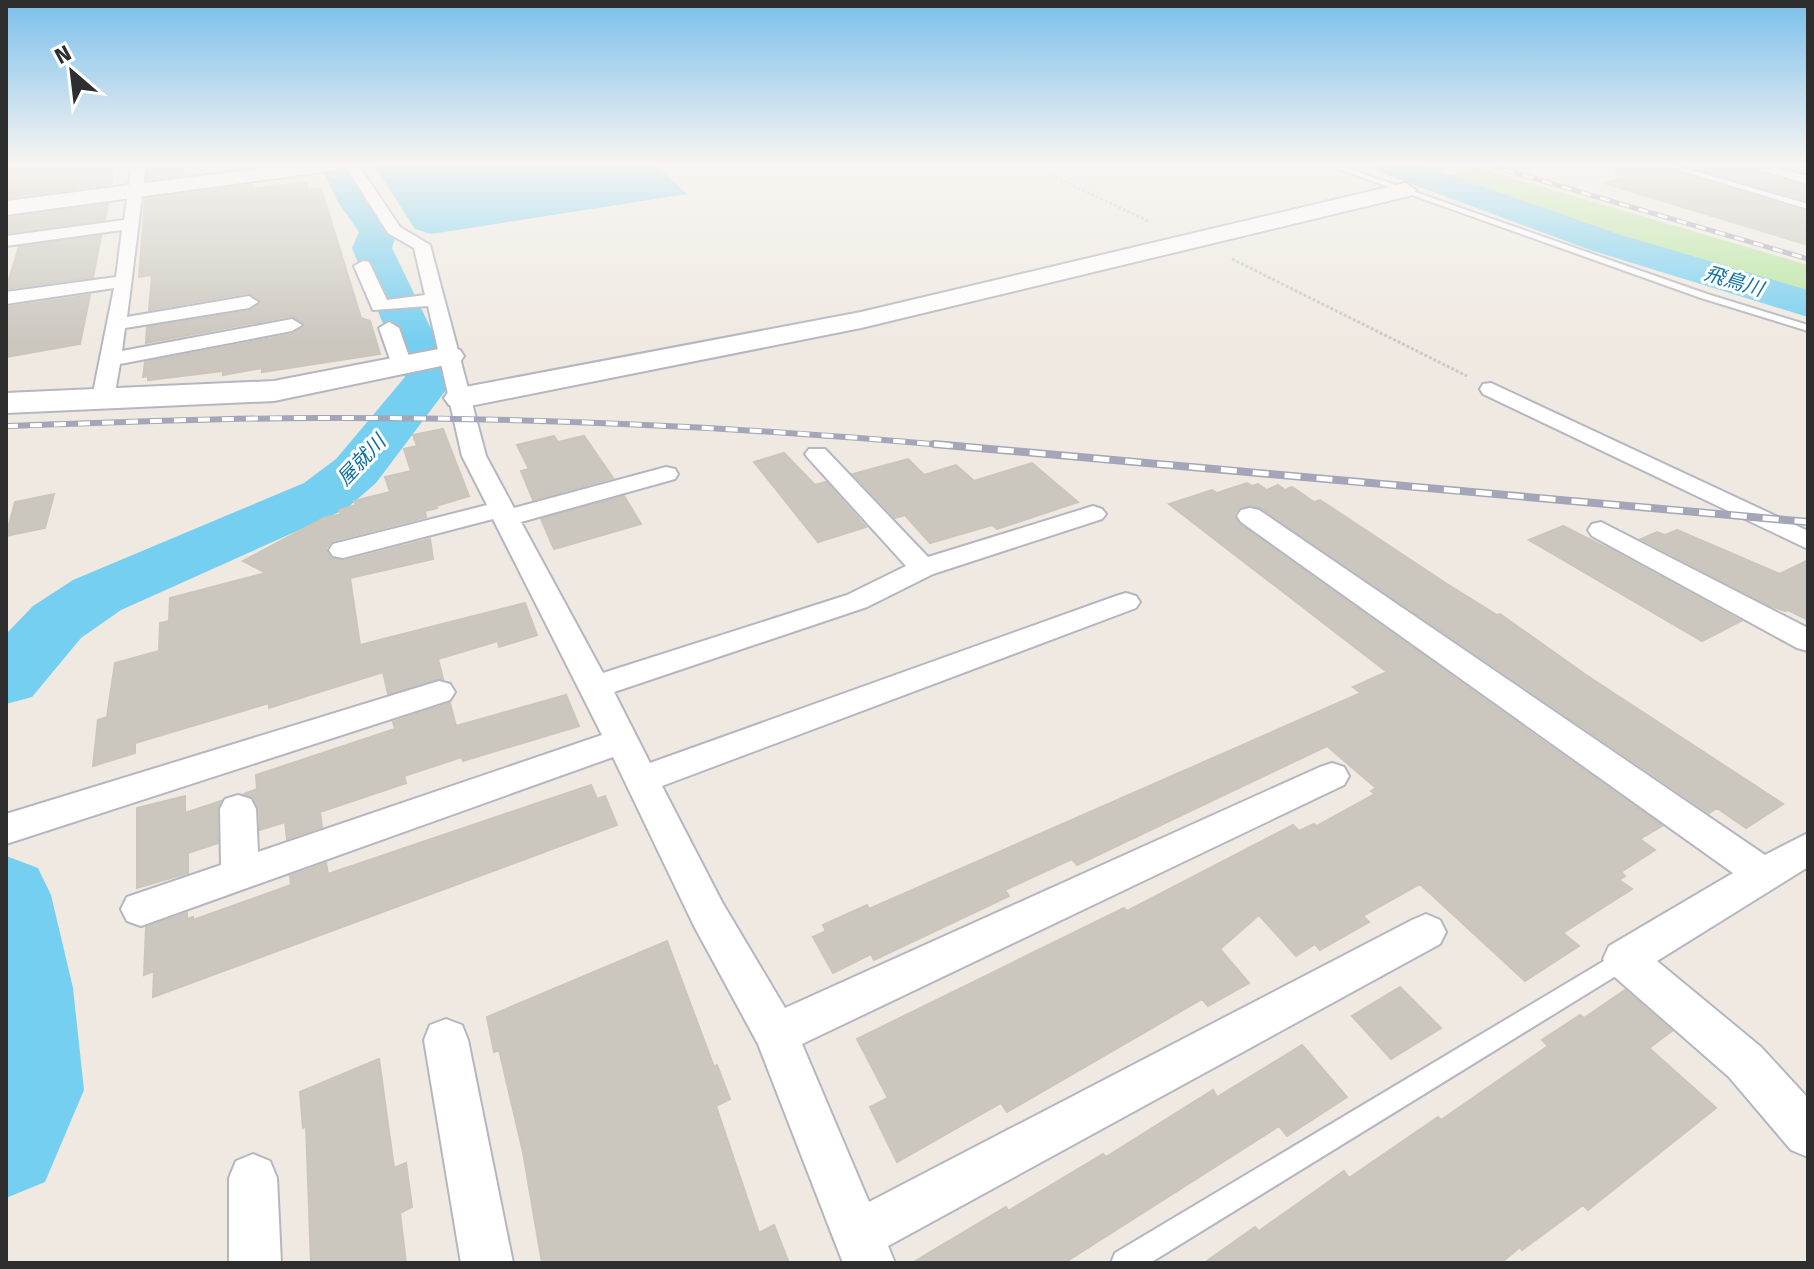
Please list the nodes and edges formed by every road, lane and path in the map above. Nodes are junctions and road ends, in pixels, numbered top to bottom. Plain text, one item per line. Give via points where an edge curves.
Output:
1 (390, 223) edge
2 (1156, 223) edge
3 (1268, 223) edge
4 (1499, 223) edge
5 (131, 224) joint
6 (6, 241) edge
7 (1195, 241) junction
8 (363, 266) dead end
9 (124, 281) junction
10 (6, 298) edge
11 (249, 302) dead end
12 (410, 303) junction
13 (117, 324) junction
14 (292, 325) dead end
15 (389, 328) dead end
16 (1808, 328) edge
17 (111, 359) junction
18 (424, 361) junction
19 (1491, 389) joint
20 (103, 398) junction
21 (460, 398) junction
22 (6, 403) edge
23 (817, 454) dead end
24 (666, 474) dead end
25 (502, 514) junction
26 (1093, 514) dead end
27 (1250, 516) dead end
28 (1601, 530) dead end
29 (1808, 541) edge
30 (343, 550) dead end
31 (923, 568) junction
32 (1126, 602) dead end
33 (1808, 641) edge
34 (595, 687) junction
35 (439, 692) dead end
36 (622, 741) junction
37 (1332, 776) dead end
38 (641, 780) junction
39 (238, 809) dead end
40 (14, 827) edge
41 (1808, 848) edge
42 (240, 874) junction
43 (1766, 876) junction
44 (141, 909) dead end
45 (1426, 932) dead end
46 (1624, 959) junction
47 (776, 1034) junction
48 (446, 1040) dead end
49 (1808, 1133) edge
50 (253, 1178) dead end
51 (863, 1249) edge
52 (255, 1263) edge
53 (487, 1263) edge
54 (1125, 1263) edge

1 - 12 street via 422,245
2 - 7 path
3 - 7 street
4 - 16 lane
5 - 6 street
5 - 9 street
7 - 19 path
7 - 21 street via 861,320
8 - 12 street via 380,306
9 - 10 street
9 - 13 street
11 - 13 street
12 - 18 street
13 - 17 street
14 - 17 street
15 - 18 street
17 - 20 street
18 - 20 street via 274,391
18 - 21 street
19 - 29 street
20 - 22 street
21 - 25 street via 474,456
23 - 31 street
24 - 25 street
25 - 30 street
25 - 34 street
26 - 31 street
27 - 43 street
28 - 33 street
31 - 34 street via 857,601
32 - 38 street
34 - 36 street
35 - 40 street
36 - 38 street
36 - 42 street
37 - 47 street
38 - 47 street
39 - 42 street
41 - 43 street
42 - 44 street
43 - 46 street
45 - 51 street
46 - 49 street via 1745,1062
46 - 54 lane
47 - 51 street
48 - 53 street
50 - 52 street

